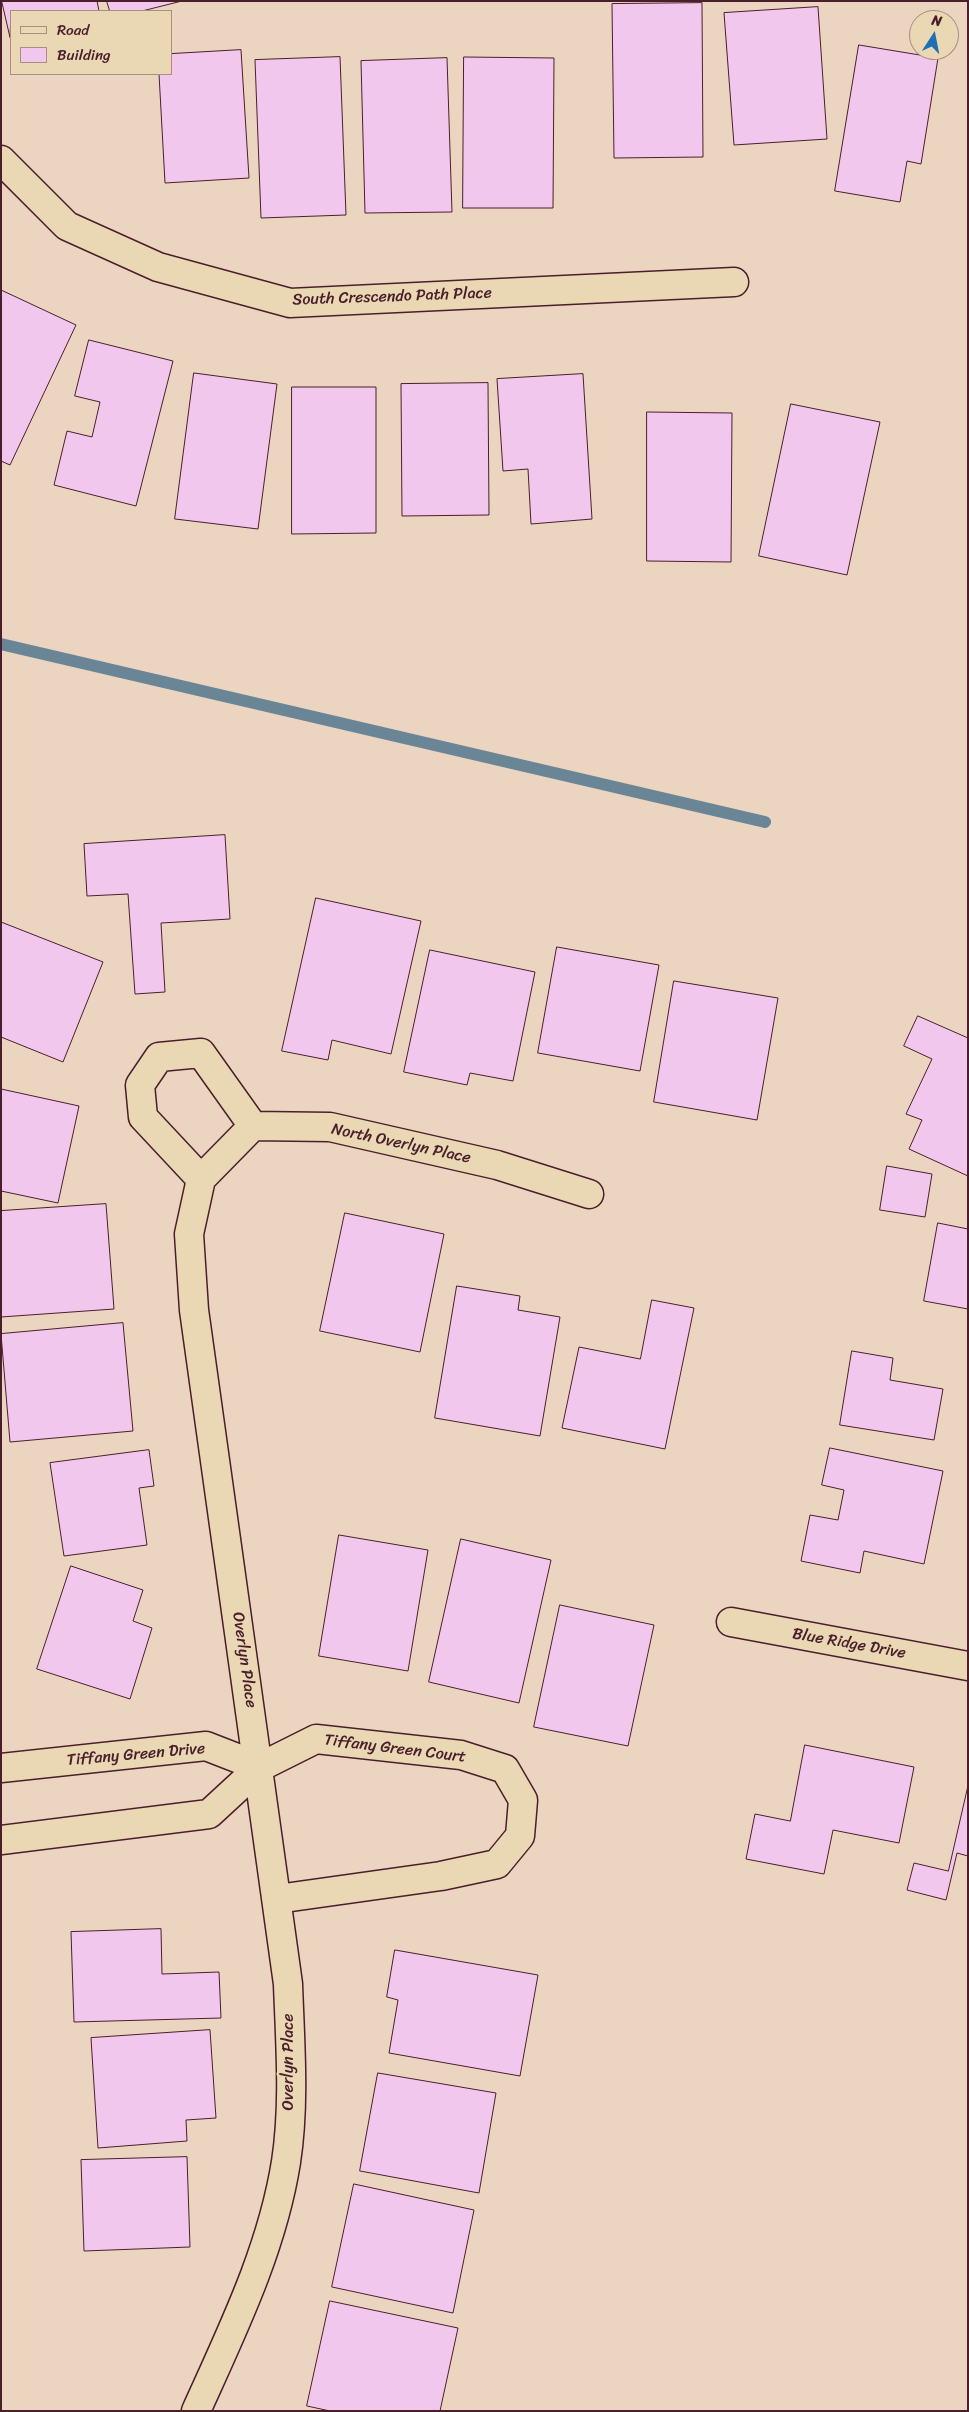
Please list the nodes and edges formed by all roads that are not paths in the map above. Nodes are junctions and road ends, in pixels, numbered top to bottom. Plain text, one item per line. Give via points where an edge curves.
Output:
1 (1, 160) edge
2 (734, 282) dead end
3 (253, 1126) junction
4 (201, 1179) junction
5 (589, 1194) dead end
6 (731, 1622) dead end
7 (968, 1666) edge
8 (260, 1767) junction
9 (1, 1768) edge
10 (1, 1840) edge
11 (277, 1899) junction
12 (196, 2411) edge

1 - 2 street, South Crescendo Path Place via 67,226 158,267 290,303
3 - 4 street
3 - 4 street via 202,1053 159,1057 140,1085 143,1117
3 - 5 street, North Overlyn Place via 330,1127 497,1165
4 - 8 street, Overlyn Place via 189,1234 194,1310
6 - 7 street, Blue Ridge Drive
8 - 9 street, Tiffany Green Drive via 206,1746
8 - 10 street via 210,1814
8 - 11 street, Overlyn Place
8 - 11 street, Tiffany Green Court via 316,1739 461,1755 505,1770 523,1800 520,1836 496,1864 440,1876
11 - 12 street, Overlyn Place via 288,1984 291,2084 286,2161 272,2222 244,2304

